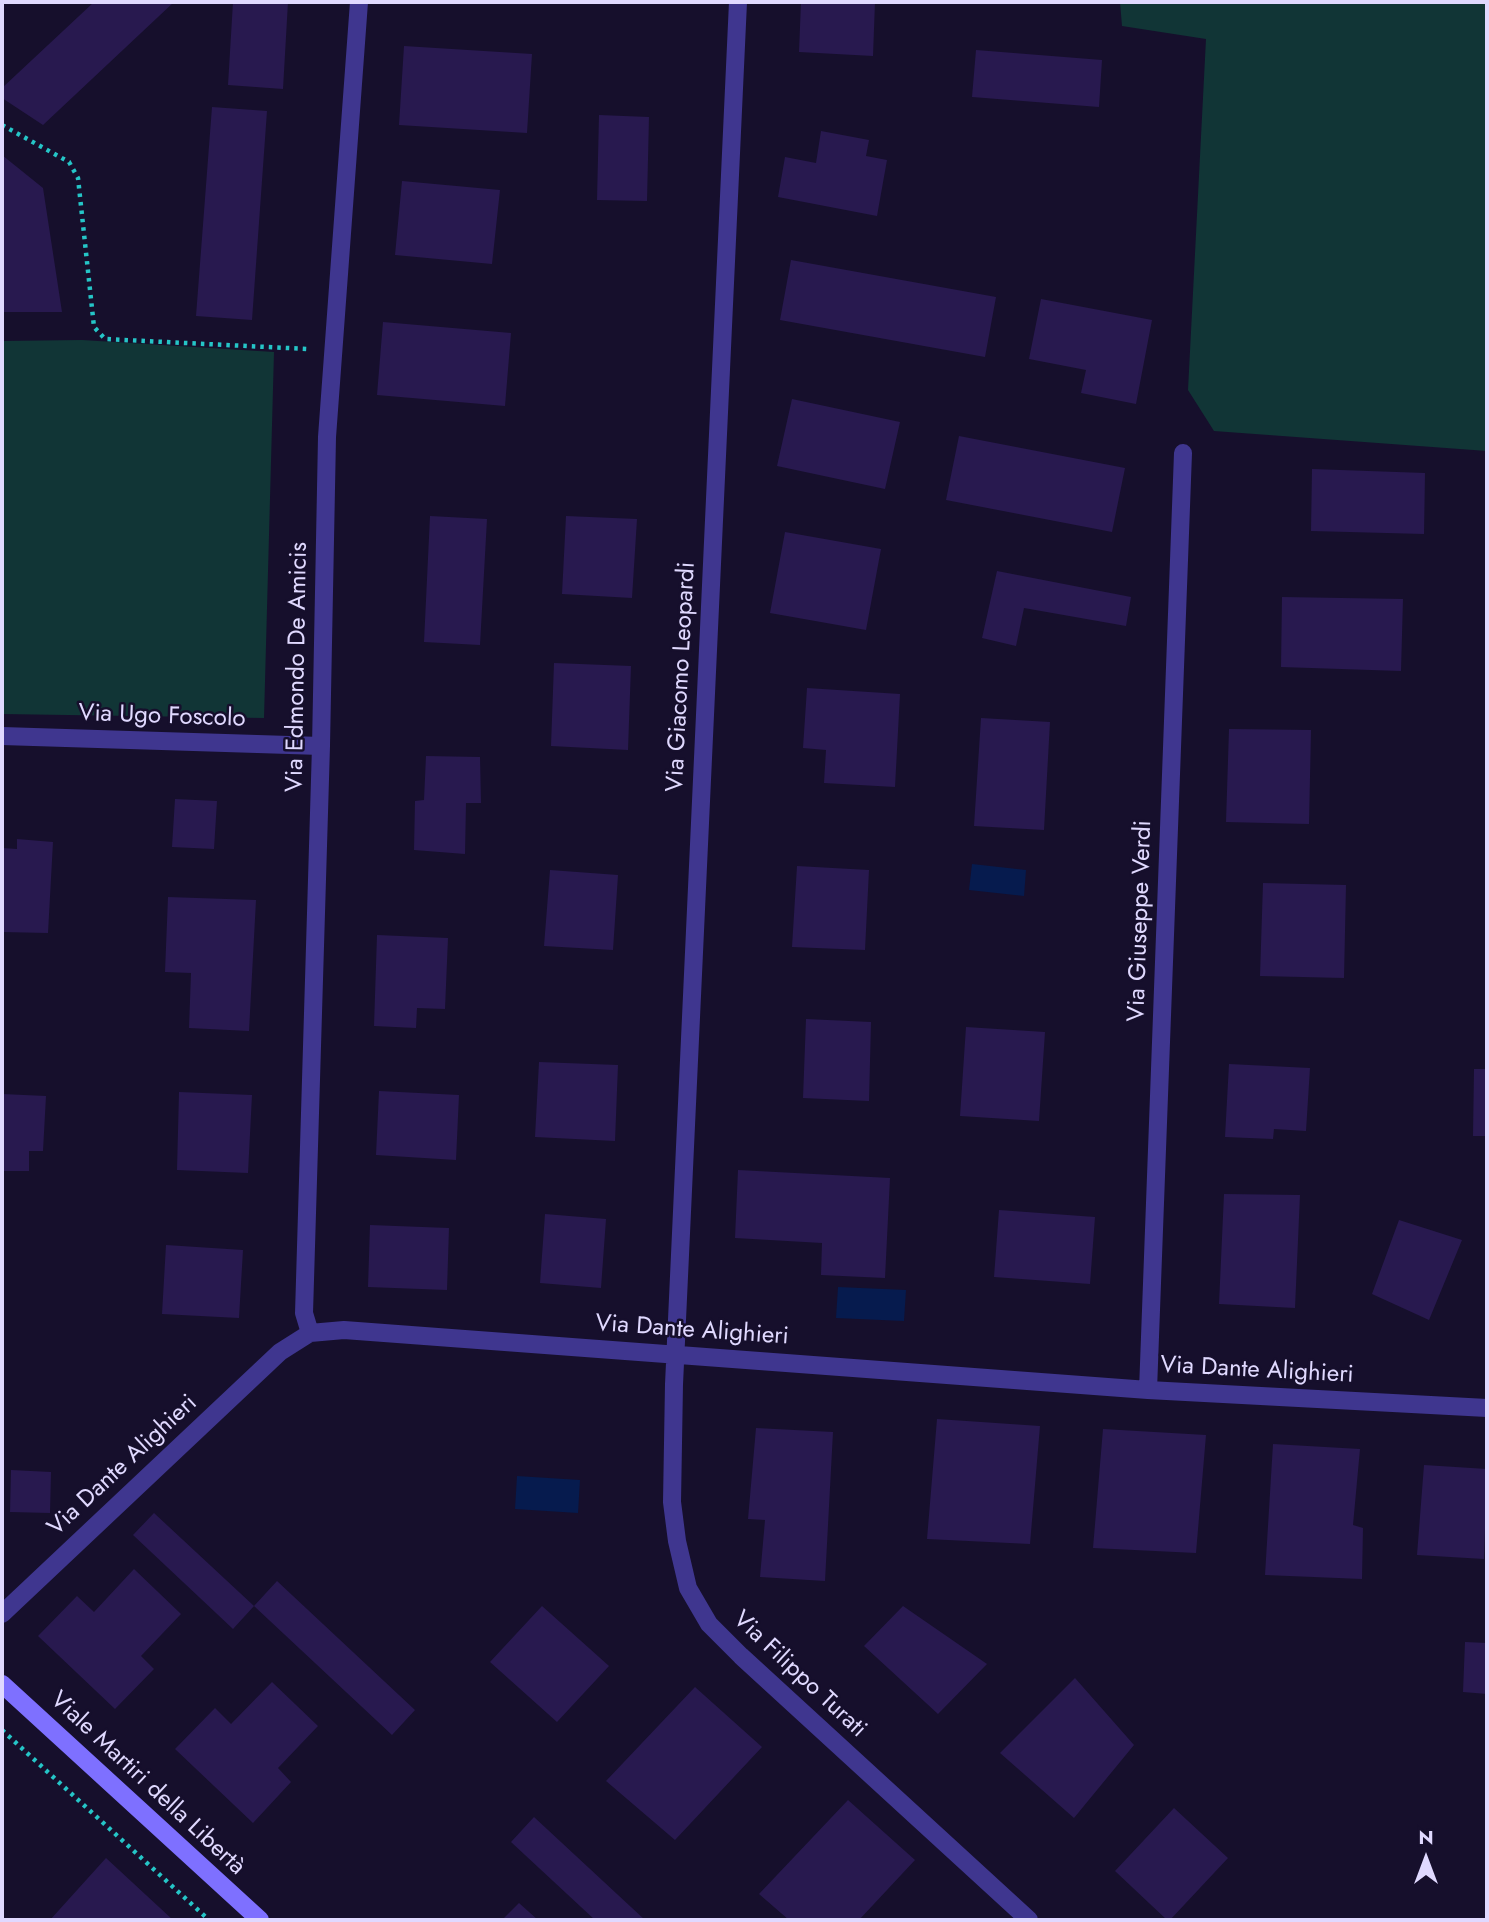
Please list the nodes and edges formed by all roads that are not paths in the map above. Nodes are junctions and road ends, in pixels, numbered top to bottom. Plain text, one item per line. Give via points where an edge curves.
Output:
1 (359, 2) edge
2 (738, 2) edge
3 (1184, 453) dead end
4 (2, 736) edge
5 (321, 746) junction
6 (310, 1333) junction
7 (676, 1354) junction
8 (1148, 1390) junction
9 (1487, 1408) edge
10 (2, 1614) edge
11 (2, 1684) edge
12 (260, 1920) edge
13 (1029, 1920) edge

1 - 5 street, Via Edmondo De Amicis via 327,437
2 - 7 street, Via Giacomo Leopardi
3 - 8 street, Via Giuseppe Verdi
4 - 5 street, Via Ugo Foscolo
5 - 6 street, Via Edmondo De Amicis via 304,1313
6 - 7 street, Via Dante Alighieri via 344,1330
6 - 10 street, Via Dante Alighieri via 280,1352
7 - 8 street, Via Dante Alighieri
7 - 13 street, Via Filippo Turati via 672,1502 688,1588 709,1624
8 - 9 street, Via Dante Alighieri
11 - 12 street, Viale Martiri della Libertà

